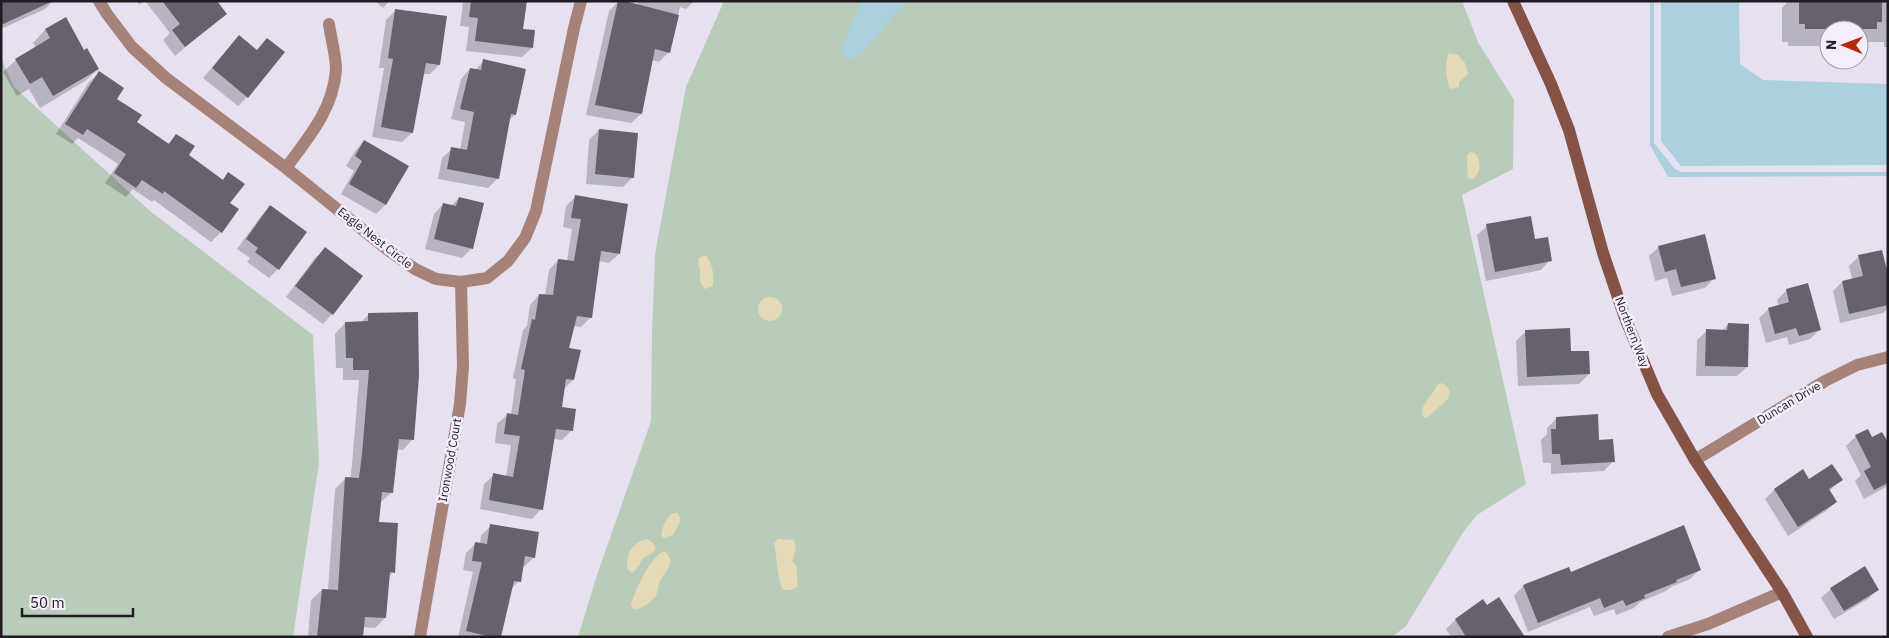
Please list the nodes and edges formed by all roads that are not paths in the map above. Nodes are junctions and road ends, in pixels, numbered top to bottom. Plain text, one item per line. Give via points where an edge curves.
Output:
1 (99, 1) edge
2 (581, 1) edge
3 (1513, 1) edge
4 (329, 24) dead end
5 (286, 168) junction
6 (461, 282) junction
7 (1888, 357) edge
8 (1695, 460) junction
9 (1782, 592) junction
10 (420, 637) edge
11 (1668, 637) edge
12 (1807, 637) edge

1 - 5 street, Eagle Nest Circle via 132,46 166,78
2 - 6 street, Eagle Nest Circle via 536,211 525,238 508,261 487,278
3 - 8 street, Northern Way via 1569,130 1603,253 1625,318 1656,394
4 - 5 street via 336,68 332,95 322,119
5 - 6 street, Eagle Nest Circle via 415,270 436,279
6 - 10 street, Ironwood Court via 464,366 460,404
7 - 8 street, Duncan Drive via 1857,365 1825,381
8 - 9 street, Northern Way
9 - 11 street via 1708,624
9 - 12 street, Northern Way

